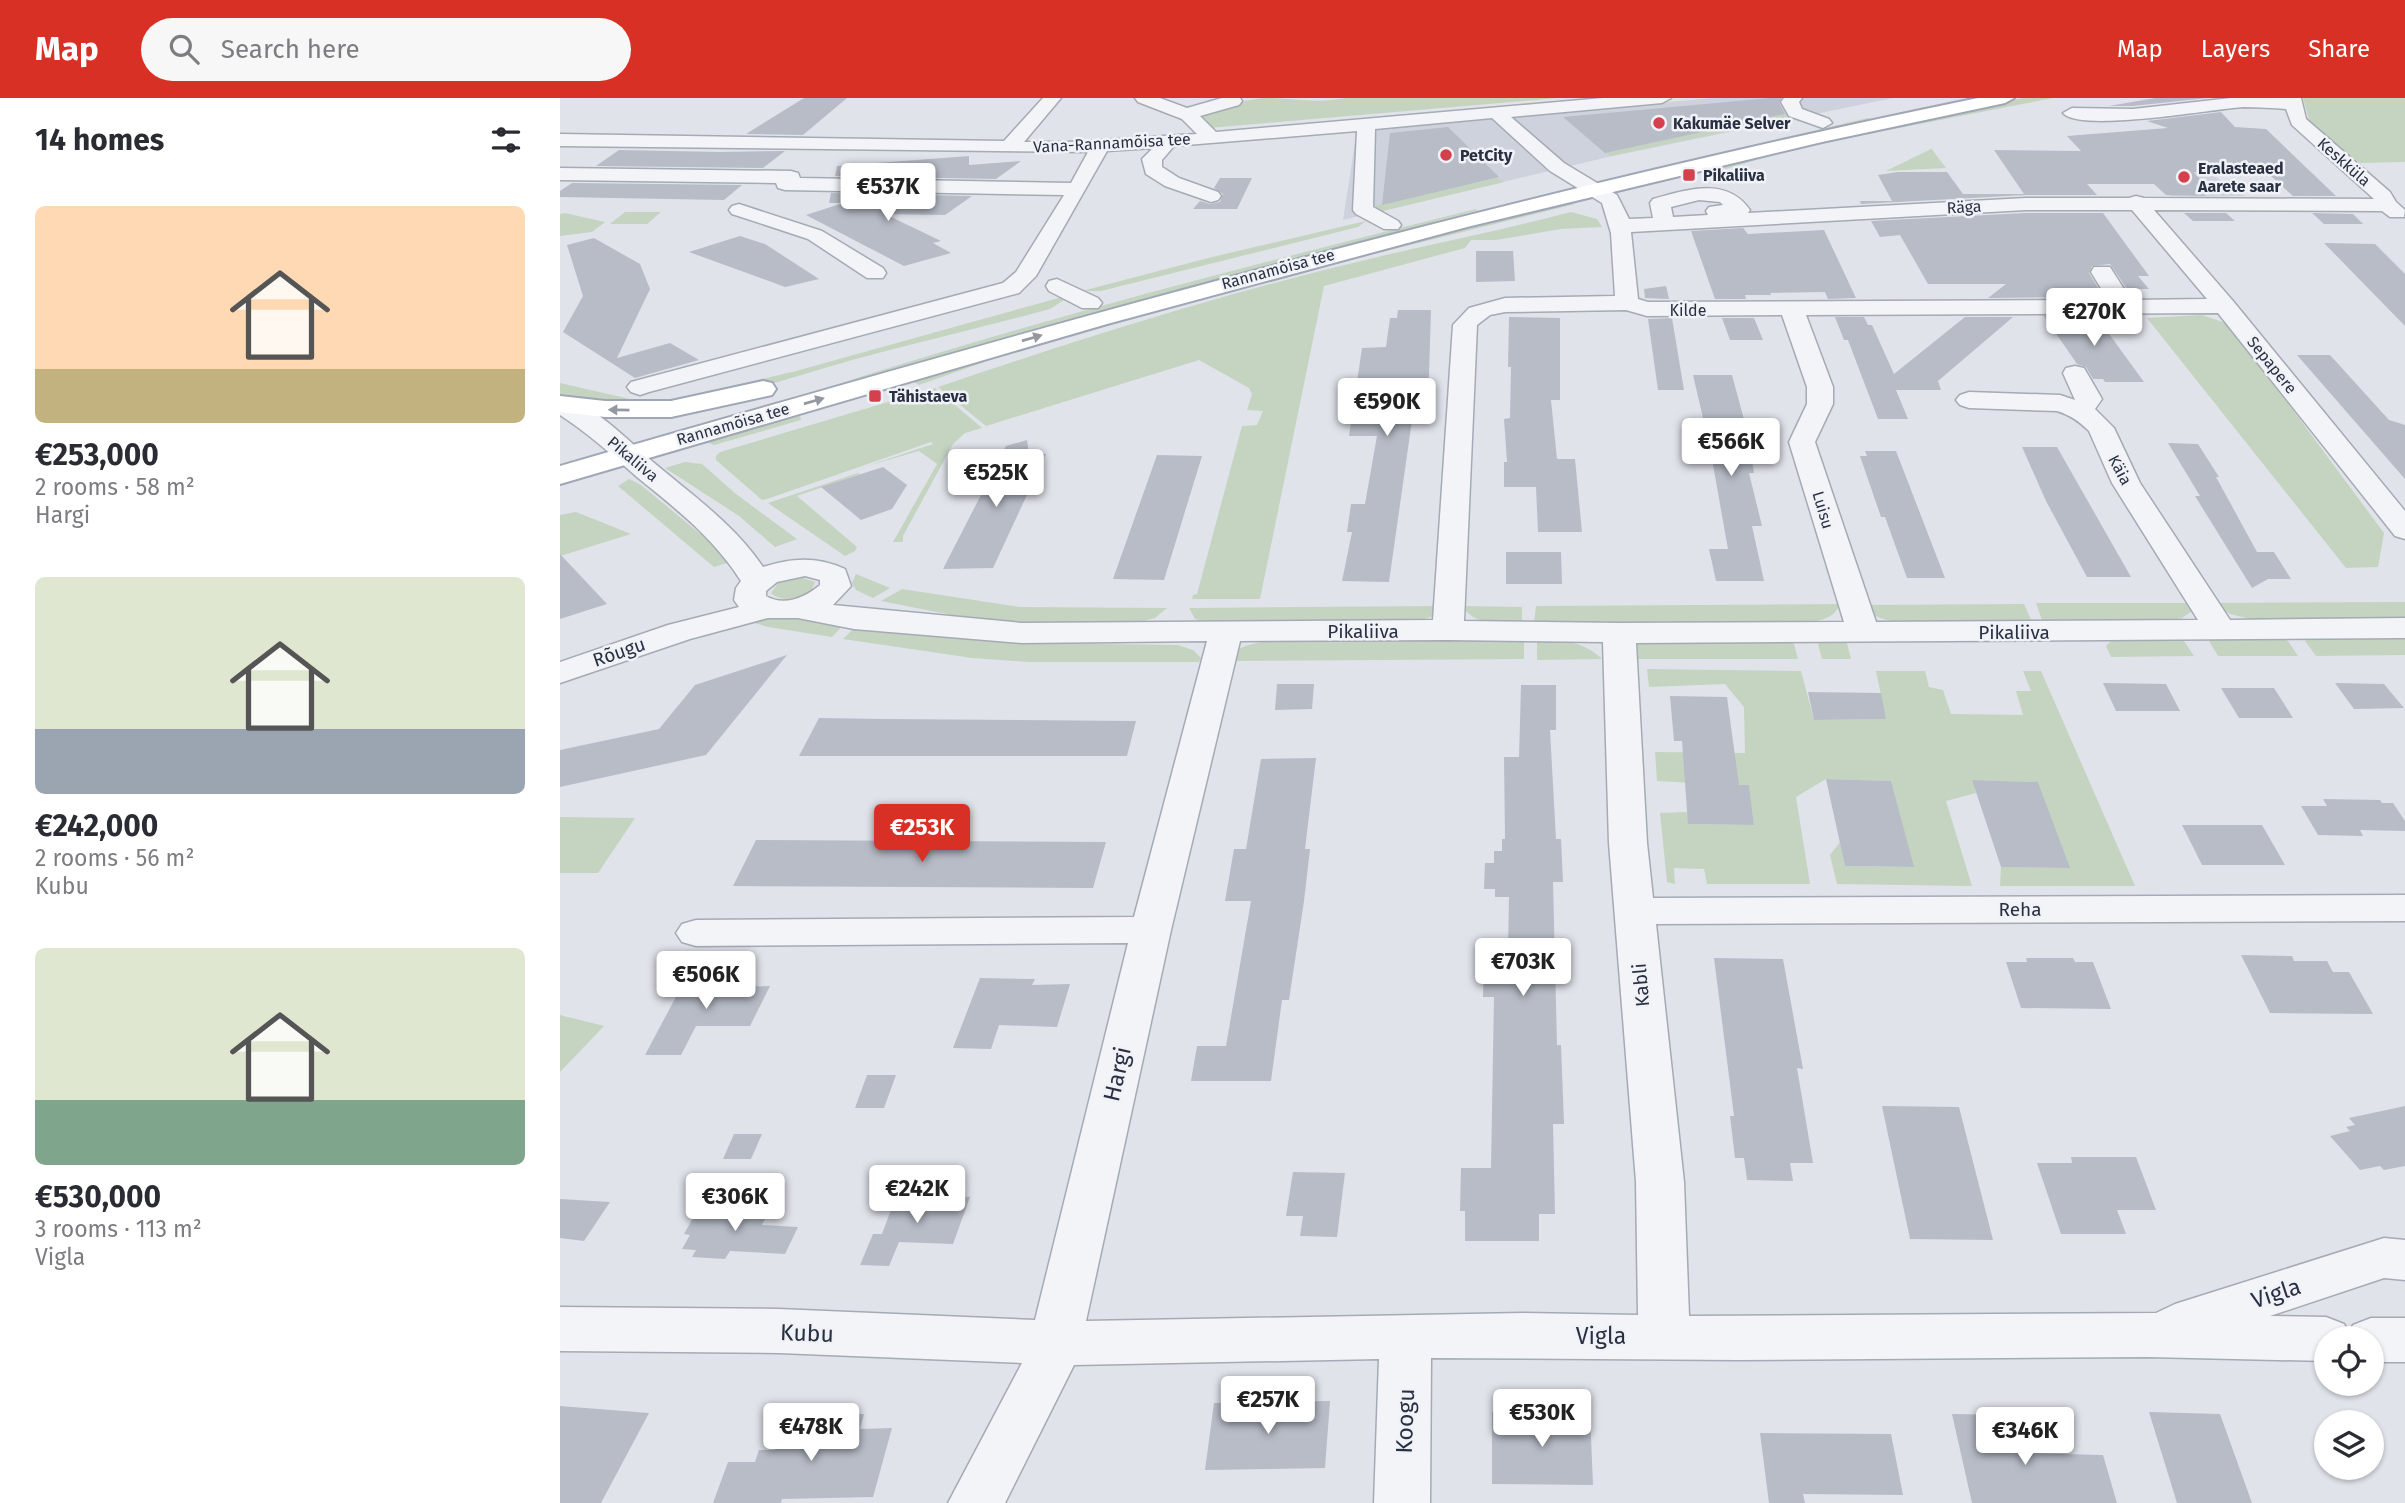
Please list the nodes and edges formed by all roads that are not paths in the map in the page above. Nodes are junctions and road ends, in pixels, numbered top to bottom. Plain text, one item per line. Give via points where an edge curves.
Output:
1 (1052, 98) edge
2 (1144, 98) edge
3 (1253, 98) edge
4 (1662, 98) edge
5 (1793, 98) edge
6 (1946, 98) edge
7 (2006, 98) edge
8 (1232, 99) edge
9 (2292, 101) edge
10 (1496, 113) junction
11 (2072, 113) dead end
12 (1188, 115) junction
13 (1823, 123) junction
14 (1366, 124) junction
15 (1212, 138) junction
16 (560, 140) edge
17 (1164, 142) junction
18 (829, 144) junction
19 (1100, 146) junction
20 (1009, 147) junction
21 (560, 174) edge
22 (788, 181) junction
23 (1584, 185) junction
24 (1076, 189) junction
25 (1211, 196) dead end
26 (2136, 202) junction
27 (2392, 202) edge
28 (2405, 219) edge
29 (1391, 225) junction
30 (1619, 226) junction
31 (2102, 272) dead end
32 (875, 273) dead end
33 (1057, 286) dead end
34 (1090, 303) junction
35 (1627, 303) junction
36 (2225, 306) junction
37 (2124, 307) junction
38 (1792, 310) junction
39 (2075, 373) dead end
40 (806, 383) junction
41 (640, 387) dead end
42 (1969, 400) dead end
43 (560, 404) edge
44 (2080, 410) junction
45 (619, 447) junction
46 (560, 454) edge
47 (560, 475) edge
48 (704, 518) junction
49 (2405, 530) edge
50 (805, 567) junction
51 (836, 586) junction
52 (767, 598) junction
53 (951, 626) junction
54 (2405, 628) edge
55 (2220, 629) junction
56 (1448, 630) junction
57 (1863, 631) junction
58 (1226, 632) junction
59 (1619, 634) junction
60 (560, 673) edge
61 (2405, 908) edge
62 (1634, 911) junction
63 (1151, 930) junction
64 (696, 933) dead end
65 (2405, 1260) edge
66 (560, 1329) edge
67 (2148, 1335) junction
68 (1664, 1336) junction
69 (1404, 1339) junction
70 (2314, 1339) edge
71 (2384, 1340) edge
72 (2405, 1340) edge
73 (1055, 1343) junction
74 (976, 1503) edge
75 (1402, 1503) edge

1 - 20 street
2 - 12 street
3 - 8 street
4 - 10 street, Vana-Rannamõisa tee
5 - 13 street via 1790,102 1795,112
6 - 13 main road, Rannamõisa tee
7 - 23 main road, Rannamõisa tee
8 - 12 street
9 - 11 street via 2105,116
9 - 27 street, Keskküla via 2298,121
10 - 14 street, Vana-Rannamõisa tee
10 - 23 street
12 - 15 street
13 - 23 main road, Rannamõisa tee
14 - 15 street, Vana-Rannamõisa tee
14 - 29 street via 1363,210
15 - 17 street, Vana-Rannamõisa tee
16 - 18 street, Vana-Rannamõisa tee
17 - 19 street, Vana-Rannamõisa tee
17 - 25 street via 1152,159 1153,170 1171,182
18 - 20 street, Vana-Rannamõisa tee
18 - 22 street
19 - 20 street, Vana-Rannamõisa tee
19 - 24 street
21 - 22 street
22 - 24 street
22 - 32 street via 739,210 816,235
23 - 29 main road, Rannamõisa tee
23 - 30 street via 1615,205
45 -> 23 main road, Rannamõisa tee
24 - 41 street via 1025,276 1011,288
26 - 27 street, Räga
26 - 30 street, Räga via 1743,214 1663,218
26 - 36 street, Sepapere
27 - 28 street, Keskküla
29 - 34 main road, Rannamõisa tee
30 - 35 street
31 - 37 street
33 - 34 street
34 - 40 main road, Rannamõisa tee
35 - 38 street, Kilde via 1647,309
35 - 56 street, Kilde via 1505,305 1469,317
36 - 37 street, Kilde
36 - 49 street, Sepapere
37 - 38 street, Kilde
38 - 57 street, Luisu via 1819,387 1820,404 1802,442
39 - 44 street via 2089,399
40 -> 43 main road via 776,385 671,409 605,410
40 - 45 main road, Rannamõisa tee
42 - 44 street via 2039,401
43 - 45 street, Pikaliiva
44 - 55 street, Käia via 2101,428 2126,483
45 - 46 main road, Rannamõisa tee
45 - 47 main road, Rannamõisa tee
45 - 48 street, Pikaliiva
48 - 50 street, Pikaliiva
48 - 52 street, Pikaliiva via 744,560
50 - 51 street, Pikaliiva via 834,575
50 - 52 street via 778,572
51 - 52 street via 822,600
51 - 53 street, Pikaliiva via 871,604
52 - 53 street, Pikaliiva via 854,620
52 - 60 street, Rõugu
53 - 58 street, Pikaliiva via 1022,633
54 - 55 street, Pikaliiva
55 - 57 street, Pikaliiva
56 - 58 street, Pikaliiva
56 - 59 street, Pikaliiva
57 - 59 street, Pikaliiva
58 - 63 street, Hargi via 1168,812
59 - 62 street, Kabli
61 - 62 street, Reha
62 - 68 street, Kabli via 1660,1182
63 - 64 street
63 - 73 street, Hargi
65 - 67 street, Vigla via 2385,1258
66 - 73 street, Kubu via 779,1331
67 - 68 street, Vigla
67 - 70 street, Vigla
68 - 69 street, Vigla
69 - 73 street, Vigla
69 - 75 street, Koogu
71 - 72 street
73 - 74 street, Hargi via 1045,1374

